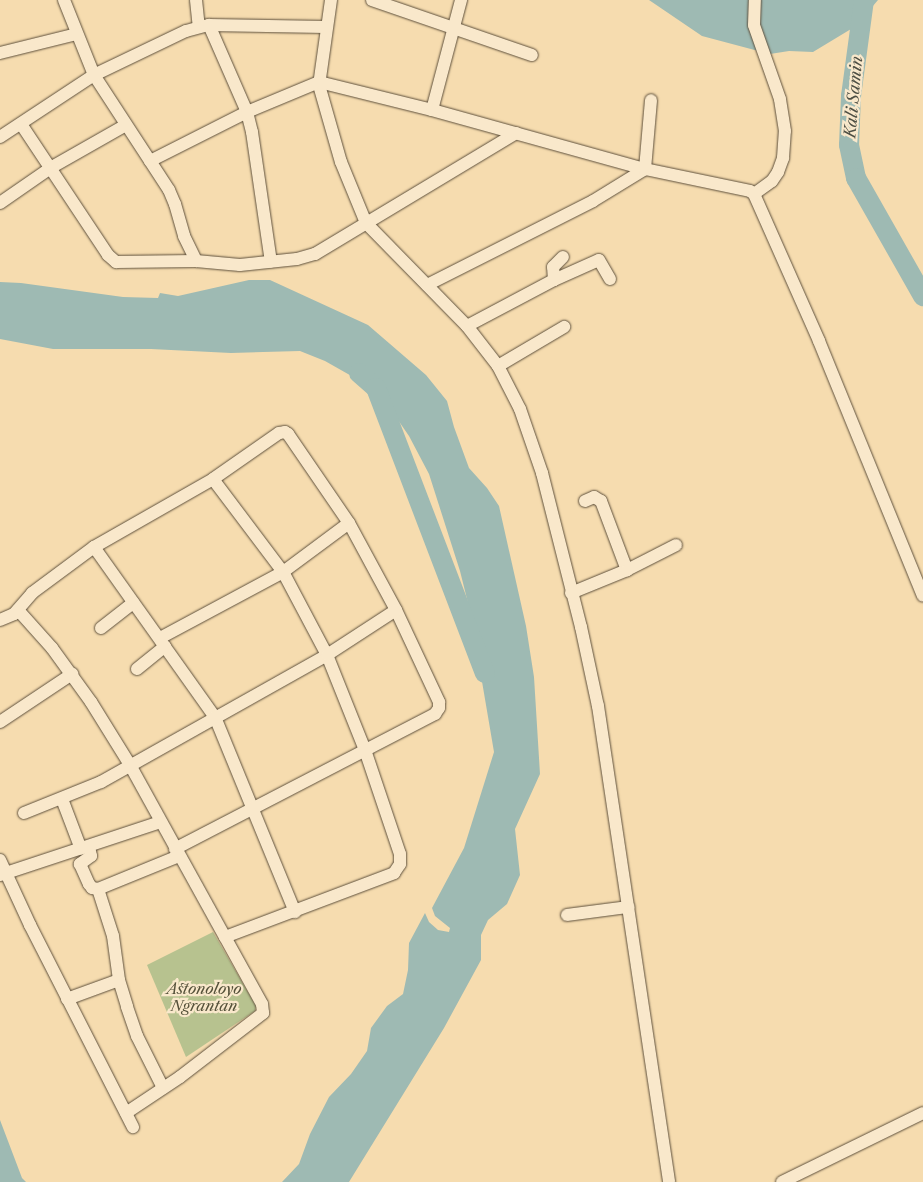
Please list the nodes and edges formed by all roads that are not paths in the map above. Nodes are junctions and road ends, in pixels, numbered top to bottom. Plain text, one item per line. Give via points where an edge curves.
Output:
1 (64, 0) edge
2 (196, 0) edge
3 (331, 0) edge
4 (372, 0) edge
5 (462, 0) edge
6 (756, 0) edge
7 (204, 26) junction
8 (326, 27) junction
9 (454, 29) junction
10 (77, 34) junction
11 (0, 53) edge
12 (532, 56) dead end
13 (94, 75) junction
14 (319, 82) junction
15 (651, 100) dead end
16 (432, 110) junction
17 (247, 112) junction
18 (21, 124) junction
19 (126, 125) junction
20 (516, 133) junction
21 (0, 138) edge
22 (150, 161) junction
23 (52, 168) junction
24 (645, 169) junction
25 (754, 194) junction
26 (0, 203) edge
27 (366, 223) junction
28 (563, 257) dead end
29 (196, 261) junction
30 (271, 262) junction
31 (610, 279) dead end
32 (554, 280) junction
33 (427, 285) junction
34 (466, 326) junction
35 (564, 327) dead end
36 (498, 366) junction
37 (213, 479) junction
38 (585, 501) dead end
39 (349, 523) junction
40 (676, 544) dead end
41 (94, 547) junction
42 (627, 570) junction
43 (283, 572) junction
44 (571, 593) junction
45 (923, 596) edge
46 (133, 603) junction
47 (18, 610) junction
48 (396, 610) junction
49 (0, 620) edge
50 (101, 628) dead end
51 (162, 642) junction
52 (327, 654) junction
53 (137, 669) dead end
54 (72, 674) junction
55 (215, 717) junction
56 (0, 722) edge
57 (365, 750) junction
58 (130, 765) junction
59 (62, 799) junction
60 (253, 807) junction
61 (24, 813) dead end
62 (160, 822) junction
63 (85, 848) junction
64 (177, 852) junction
65 (0, 860) edge
66 (2, 874) edge
67 (98, 890) junction
68 (628, 907) junction
69 (295, 912) junction
70 (566, 915) dead end
71 (224, 937) junction
72 (119, 980) junction
73 (67, 999) junction
74 (163, 1088) junction
75 (126, 1113) junction
76 (923, 1113) edge
77 (133, 1127) dead end
78 (669, 1182) edge
79 (782, 1182) edge

1 - 10 street
2 - 7 street
3 - 8 street
4 - 9 street
5 - 9 street
6 - 25 street via 754,25 780,99 785,132 783,158 778,172 772,181
7 - 8 street
7 - 13 street
7 - 17 street
8 - 14 street
9 - 12 street
9 - 16 street
10 - 11 street
10 - 13 street
13 - 18 street
13 - 19 street
14 - 16 street
14 - 17 street
14 - 27 street via 341,162
15 - 24 street
16 - 20 street
17 - 22 street
17 - 30 street
18 - 21 street
18 - 23 street
19 - 22 street
19 - 23 street
20 - 24 street
20 - 27 street
22 - 29 street via 175,204 184,236
23 - 26 street
23 - 29 street via 108,255 116,262
24 - 25 street via 746,189
24 - 33 street via 592,201
25 - 45 street via 851,418
27 - 30 street via 306,258
27 - 33 street
28 - 32 street via 553,267
29 - 30 street via 240,265
31 - 32 street via 599,260
32 - 34 street
33 - 34 street
34 - 36 street
35 - 36 street
36 - 44 street via 520,409 542,473
37 - 39 street via 284,432
37 - 41 street
37 - 43 street
38 - 42 street via 594,497 601,502
39 - 43 street
39 - 48 street
40 - 42 street
41 - 46 street
41 - 47 street via 32,593
42 - 44 street
43 - 51 street
43 - 52 street
44 - 68 street via 598,706
46 - 50 street
46 - 51 street
47 - 49 street via 9,618
47 - 54 street
48 - 52 street
48 - 57 street via 439,708 435,714
51 - 53 street
51 - 55 street
52 - 55 street
52 - 57 street
54 - 56 street
54 - 58 street
55 - 58 street
55 - 60 street
57 - 60 street
57 - 69 street via 400,854 400,864 394,873
58 - 59 street
58 - 62 street
59 - 61 street
59 - 63 street
60 - 64 street
60 - 69 street
62 - 63 street
62 - 64 street
63 - 66 street
63 - 67 street via 91,856 81,866 92,888
64 - 67 street
64 - 71 street
65 - 66 street
66 - 73 street
67 - 72 street via 113,936
68 - 70 street
68 - 78 street
69 - 71 street
71 - 74 street via 262,1004 263,1013
72 - 73 street
72 - 74 street via 137,1036
73 - 75 street
74 - 75 street
75 - 77 street
76 - 79 street

